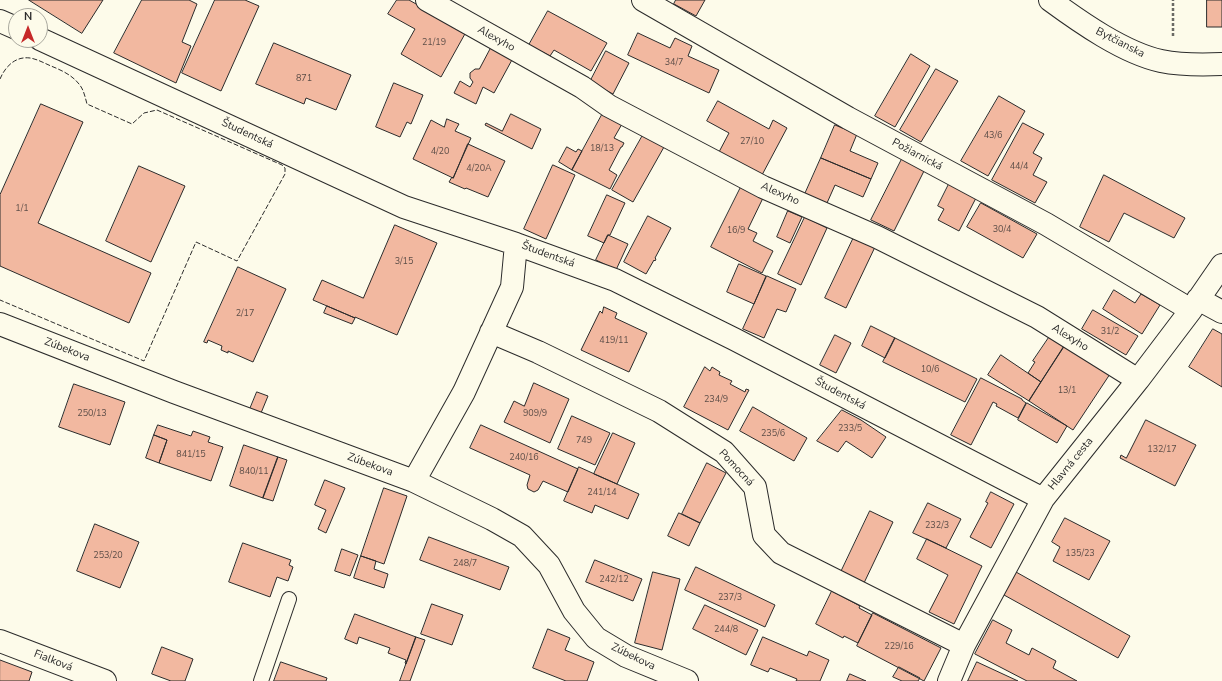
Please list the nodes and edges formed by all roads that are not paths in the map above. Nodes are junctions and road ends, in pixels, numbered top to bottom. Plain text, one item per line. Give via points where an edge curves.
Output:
1 (427, 0) edge
2 (643, 0) edge
3 (1050, 0) edge
4 (48, 43) edge
5 (1222, 64) edge
6 (516, 244) junction
7 (1222, 265) edge
8 (1194, 304) junction
9 (1222, 312) edge
10 (0, 324) edge
11 (491, 332) junction
12 (1138, 380) junction
13 (414, 481) junction
14 (1043, 499) junction
15 (289, 599) dead end
16 (0, 641) edge
17 (964, 645) junction
18 (105, 681) edge
19 (261, 681) edge
20 (687, 681) edge
21 (949, 681) edge

1 - 12 street, Alexyho via 582,87 609,106 763,187 877,237 1038,317
2 - 8 street, Požiarnická via 848,118
3 - 5 street, Bytčianska via 1107,38 1140,54 1181,64
4 - 6 street, Študentská via 404,206
6 - 11 street via 512,287
6 - 14 street, Študentská via 615,280
7 - 8 street, Hlavná cesta
8 - 9 street, Požiarnická
8 - 12 street, Hlavná cesta
10 - 13 street, Zúbekova
11 - 13 street via 464,392
11 - 17 street, Pomocná via 659,411 724,452 755,487 764,535 781,553
12 - 14 street, Hlavná cesta
13 - 20 street, Zúbekova via 522,536 549,565 574,611 596,638 626,656
14 - 17 street, Hlavná cesta
15 - 19 lane
16 - 18 street, Fialková
17 - 21 street, Hlavná cesta

